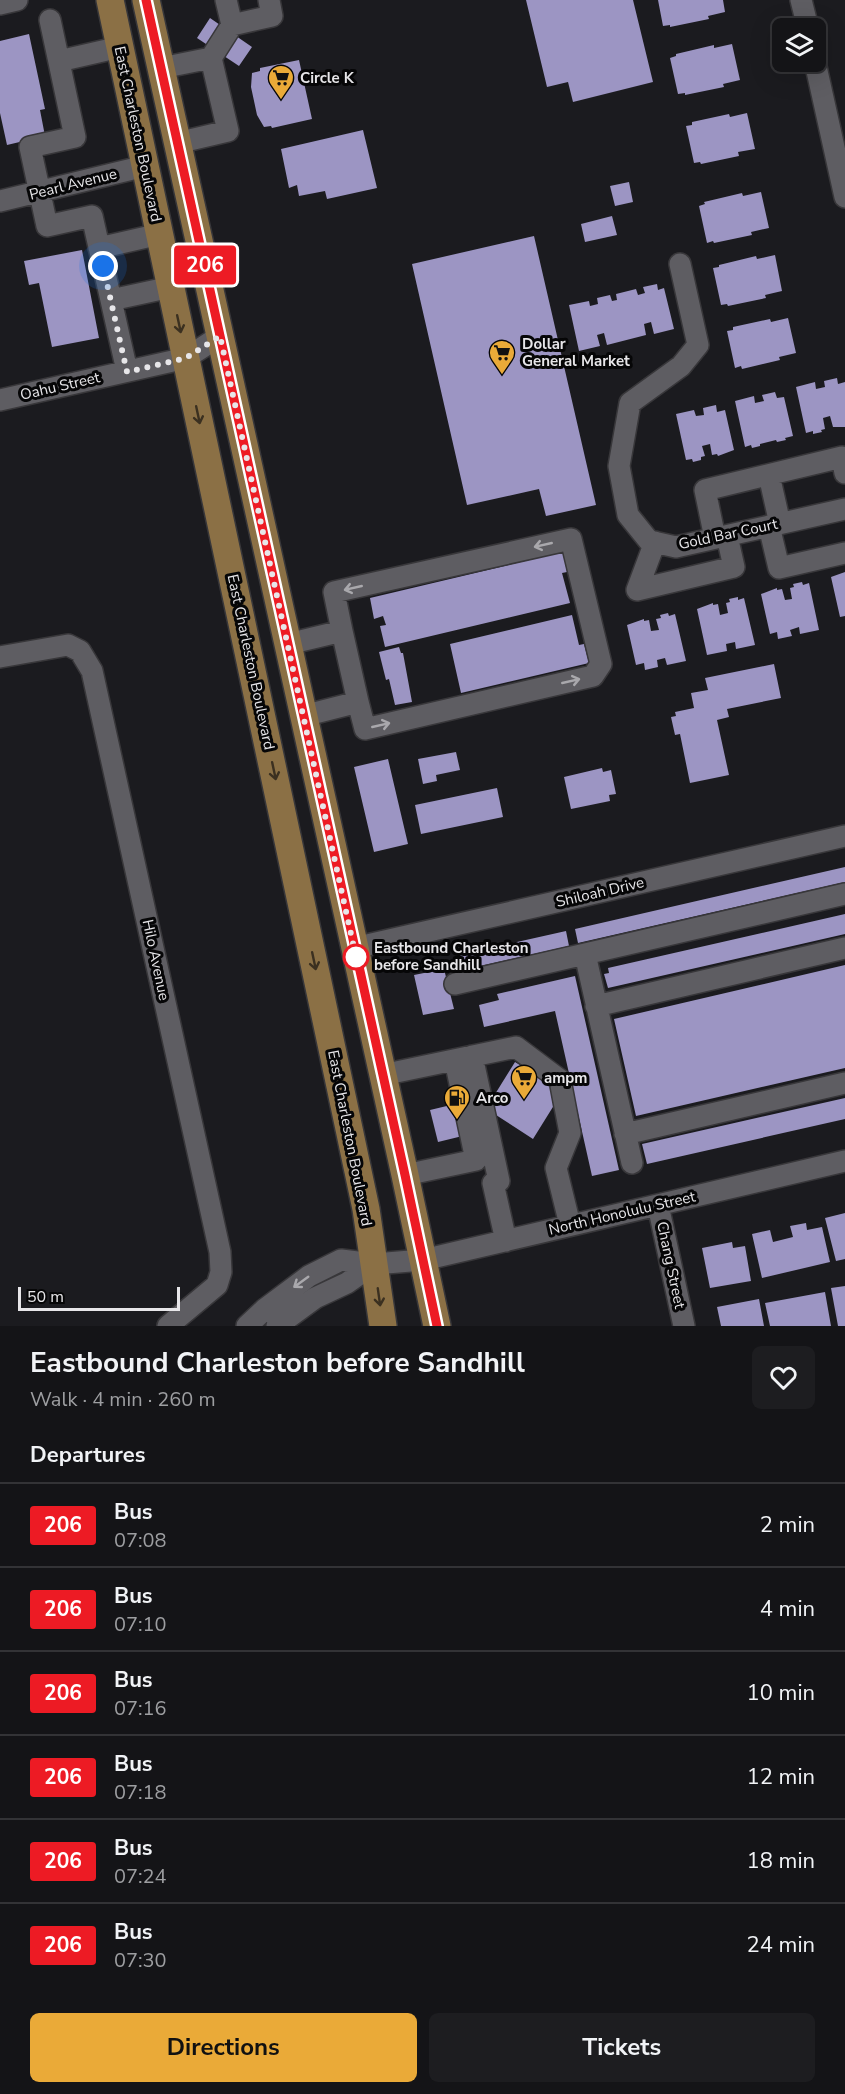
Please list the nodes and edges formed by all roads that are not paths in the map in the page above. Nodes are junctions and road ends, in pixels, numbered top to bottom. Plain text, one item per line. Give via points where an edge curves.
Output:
1 (17, 0) edge
2 (146, 0) edge
3 (226, 0) edge
4 (269, 0) edge
5 (801, 0) edge
6 (116, 1) edge
7 (0, 4) edge
8 (806, 18) edge
9 (50, 20) dead end
10 (232, 25) junction
11 (120, 47) junction
12 (211, 58) junction
13 (58, 61) junction
14 (161, 68) junction
15 (818, 72) edge
16 (839, 141) edge
17 (177, 142) junction
18 (146, 166) junction
19 (40, 192) junction
20 (845, 197) edge
21 (0, 201) edge
22 (160, 234) junction
23 (99, 248) junction
24 (680, 264) dead end
25 (171, 287) junction
26 (111, 300) junction
27 (220, 336) junction
28 (186, 358) junction
29 (127, 372) junction
30 (0, 400) edge
31 (845, 473) edge
32 (769, 475) junction
33 (845, 509) edge
34 (774, 525) junction
35 (721, 537) junction
36 (655, 542) junction
37 (845, 553) edge
38 (342, 631) junction
39 (288, 644) junction
40 (0, 657) edge
41 (358, 702) junction
42 (303, 716) junction
43 (845, 836) edge
44 (845, 894) edge
45 (354, 948) junction
46 (845, 948) edge
47 (585, 954) junction
48 (454, 984) dead end
49 (596, 1006) junction
50 (463, 1058) junction
51 (382, 1075) junction
52 (845, 1083) edge
53 (626, 1134) junction
54 (845, 1161) edge
55 (632, 1163) dead end
56 (405, 1175) junction
57 (658, 1204) junction
58 (570, 1225) junction
59 (506, 1241) junction
60 (398, 1262) junction
61 (168, 1326) edge
62 (247, 1326) edge
63 (277, 1326) edge
64 (383, 1326) edge
65 (437, 1326) edge
66 (684, 1326) edge

1 - 7 street
2 - 14 main road, East Charleston Boulevard
3 - 10 street
4 - 10 street via 272,16
5 - 8 street
6 - 11 main road, East Charleston Boulevard
9 - 13 street
10 - 12 street
11 - 13 street
11 - 18 main road, East Charleston Boulevard
12 - 14 street
12 - 17 street via 228,131
13 - 19 street via 75,137 30,147
14 - 17 main road, East Charleston Boulevard
15 - 16 street
16 - 20 street
17 - 27 main road, East Charleston Boulevard
18 - 19 street, Pearl Avenue
18 - 22 main road, East Charleston Boulevard
19 - 21 street, Pearl Avenue
19 - 23 street via 46,226 92,216
22 - 23 street
22 - 25 main road, East Charleston Boulevard
23 - 26 street
24 - 36 street via 698,345 681,366 630,404 619,466 628,515 649,541
25 - 26 street
25 -> 28 main road, East Charleston Boulevard
26 - 29 street
27 - 28 street, Oahu Street
27 - 39 main road, East Charleston Boulevard
28 - 29 street, Oahu Street
28 -> 60 main road, East Charleston Boulevard via 366,1209
29 - 30 street, Oahu Street
31 - 32 street via 842,457
32 - 34 street
32 - 35 street via 705,490
33 - 34 street, Gold Bar Court
34 - 35 street, Gold Bar Court
34 - 37 street via 779,568
35 - 36 street, Gold Bar Court via 676,548
35 - 36 street via 734,567 637,590
38 - 39 street
38 - 41 street
41 -> 38 street via 364,729 593,676 601,664 571,539 334,592
39 - 42 main road, East Charleston Boulevard
40 - 61 street, Hilo Avenue via 68,645 80,651 92,671 220,1252 217,1285
41 - 42 street
42 - 45 main road, East Charleston Boulevard
43 - 45 street, Shiloah Drive
44 - 47 street
45 - 51 main road, East Charleston Boulevard
46 - 49 street
47 - 48 street
47 - 49 street
49 - 53 street
50 - 51 street
50 - 56 street via 476,1160
50 - 58 street via 516,1047 560,1080 570,1133 556,1168
50 - 59 street via 496,1182
51 - 56 main road, East Charleston Boulevard
52 - 53 street
53 - 55 street
54 - 57 street, North Honolulu Street
56 - 60 main road, East Charleston Boulevard
57 - 58 street, North Honolulu Street
57 - 66 street, Chang Street
58 - 59 street, North Honolulu Street
59 - 60 street, North Honolulu Street
60 -> 62 street via 341,1260 309,1276
60 - 63 street via 315,1298
60 -> 64 main road, East Charleston Boulevard
60 - 65 main road, East Charleston Boulevard

